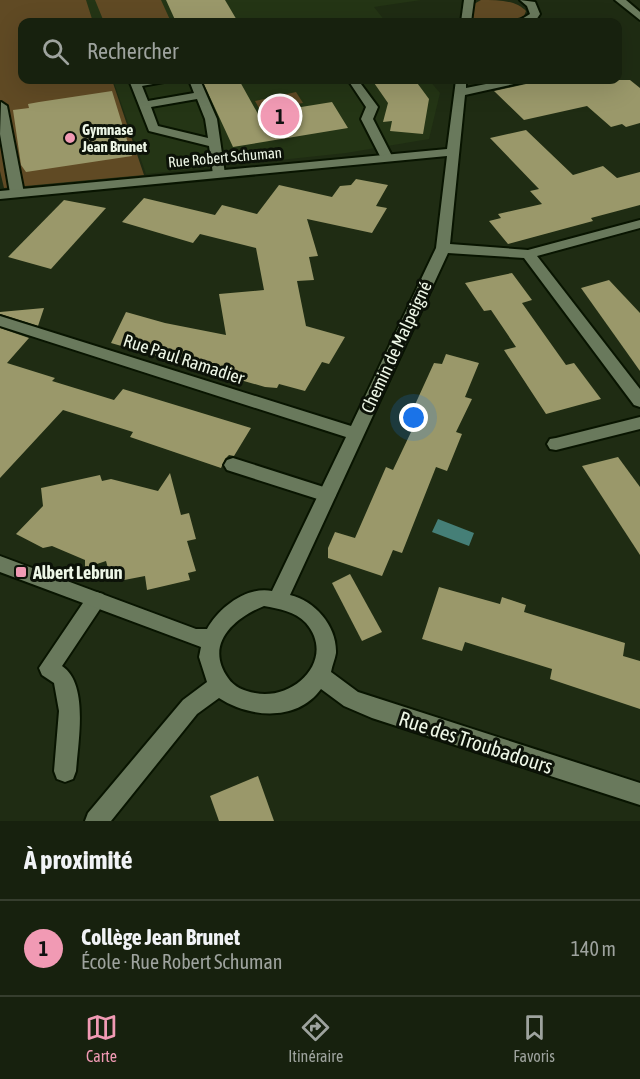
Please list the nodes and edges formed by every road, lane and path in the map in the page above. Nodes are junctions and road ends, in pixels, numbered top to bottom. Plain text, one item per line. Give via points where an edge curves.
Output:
1 (469, 0) edge
2 (525, 0) edge
3 (620, 0) edge
4 (636, 14) edge
5 (467, 18) edge
6 (532, 18) edge
7 (136, 84) edge
8 (197, 84) edge
9 (356, 84) edge
10 (480, 84) edge
11 (460, 86) edge
12 (202, 95) junction
13 (143, 105) junction
14 (1, 106) edge
15 (215, 144) junction
16 (453, 152) junction
17 (387, 158) junction
18 (219, 174) junction
19 (18, 193) junction
20 (0, 195) edge
21 (640, 224) edge
22 (443, 248) junction
23 (528, 254) junction
24 (0, 321) edge
25 (640, 401) edge
26 (640, 423) edge
27 (356, 434) junction
28 (556, 444) dead end
29 (233, 465) dead end
30 (327, 495) junction
31 (0, 564) edge
32 (278, 599) junction
33 (96, 600) junction
34 (211, 638) junction
35 (319, 675) junction
36 (220, 685) junction
37 (65, 771) dead end
38 (640, 794) edge
39 (96, 821) edge

1 - 5 street
2 - 6 street via 535,14
3 - 4 street
7 - 13 street
8 - 12 street
9 - 17 street via 372,107 367,119
10 - 11 street
11 - 16 street, Chemin de Malpeigné
12 - 13 street
12 - 15 street
13 - 15 street via 153,128
14 - 19 street
15 - 18 street
16 - 17 street, Rue Robert Schuman
16 - 22 street, Chemin de Malpeigné
17 - 18 street, Rue Robert Schuman
18 - 19 street, Rue Robert Schuman
19 - 20 street, Rue Robert Schuman
21 - 23 street
22 - 23 street
22 - 27 street, Chemin de Malpeigné
23 - 25 street
24 - 27 street, Rue Paul Ramadier
26 - 28 street
27 - 30 street, Chemin de Malpeigné
29 - 30 street
30 - 32 street, Chemin de Malpeigné
31 - 33 street
32 - 34 street via 264,598 237,607 225,615
32 - 35 street via 303,608 320,626 326,642 326,659
33 - 34 street via 196,638
33 - 37 street via 49,668 63,678 70,711
34 - 36 street via 208,654
35 - 36 street via 296,697 272,704 247,702
35 - 38 street, Rue des Troubadours via 351,699 372,708
36 - 39 street via 190,707

